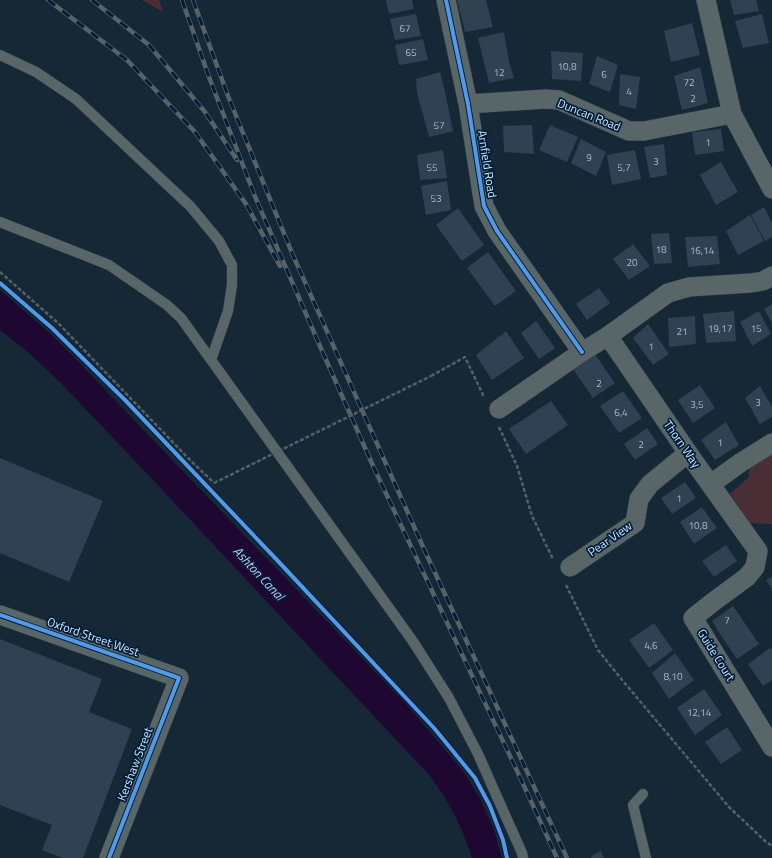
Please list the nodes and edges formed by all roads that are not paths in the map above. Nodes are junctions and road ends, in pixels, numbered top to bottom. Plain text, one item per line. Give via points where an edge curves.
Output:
1 (446, 0) edge
2 (706, 0) edge
3 (0, 55) edge
4 (468, 104) junction
5 (732, 114) junction
6 (772, 189) edge
7 (0, 222) edge
8 (772, 276) edge
9 (608, 336) junction
10 (582, 352) junction
11 (211, 360) junction
12 (494, 412) road end
13 (772, 443) edge
14 (688, 453) junction
15 (711, 484) junction
16 (765, 548) edge
17 (564, 572) road end
18 (0, 615) edge
19 (179, 678) joint
20 (772, 747) edge
21 (643, 794) dead end
22 (109, 858) edge
23 (524, 858) edge
24 (646, 858) edge

1 - 4 street, Arnfield Road
2 - 5 street
3 - 11 lane via 36,72 76,99 191,207 219,241 232,265 232,285 228,311
4 - 5 street, Duncan Road via 558,100 629,132
4 - 10 street, Arnfield Road via 484,206 497,231
5 - 6 street
7 - 11 lane via 109,265 167,305 181,318
8 - 9 street via 763,282 689,287 668,293
9 - 10 street
9 - 14 street, Thorn Way
10 - 12 street
11 - 23 lane via 412,640 449,698 478,754
13 - 15 street
14 - 15 street, Thorn Way
14 - 17 street, Pear View via 650,484 639,499 635,523
15 - 16 street, Thorn Way
16 - 20 street, Guide Court via 756,566 747,576 693,618
18 - 19 street, Oxford Street West
19 - 22 street, Kershaw Street
21 - 24 lane via 633,805

